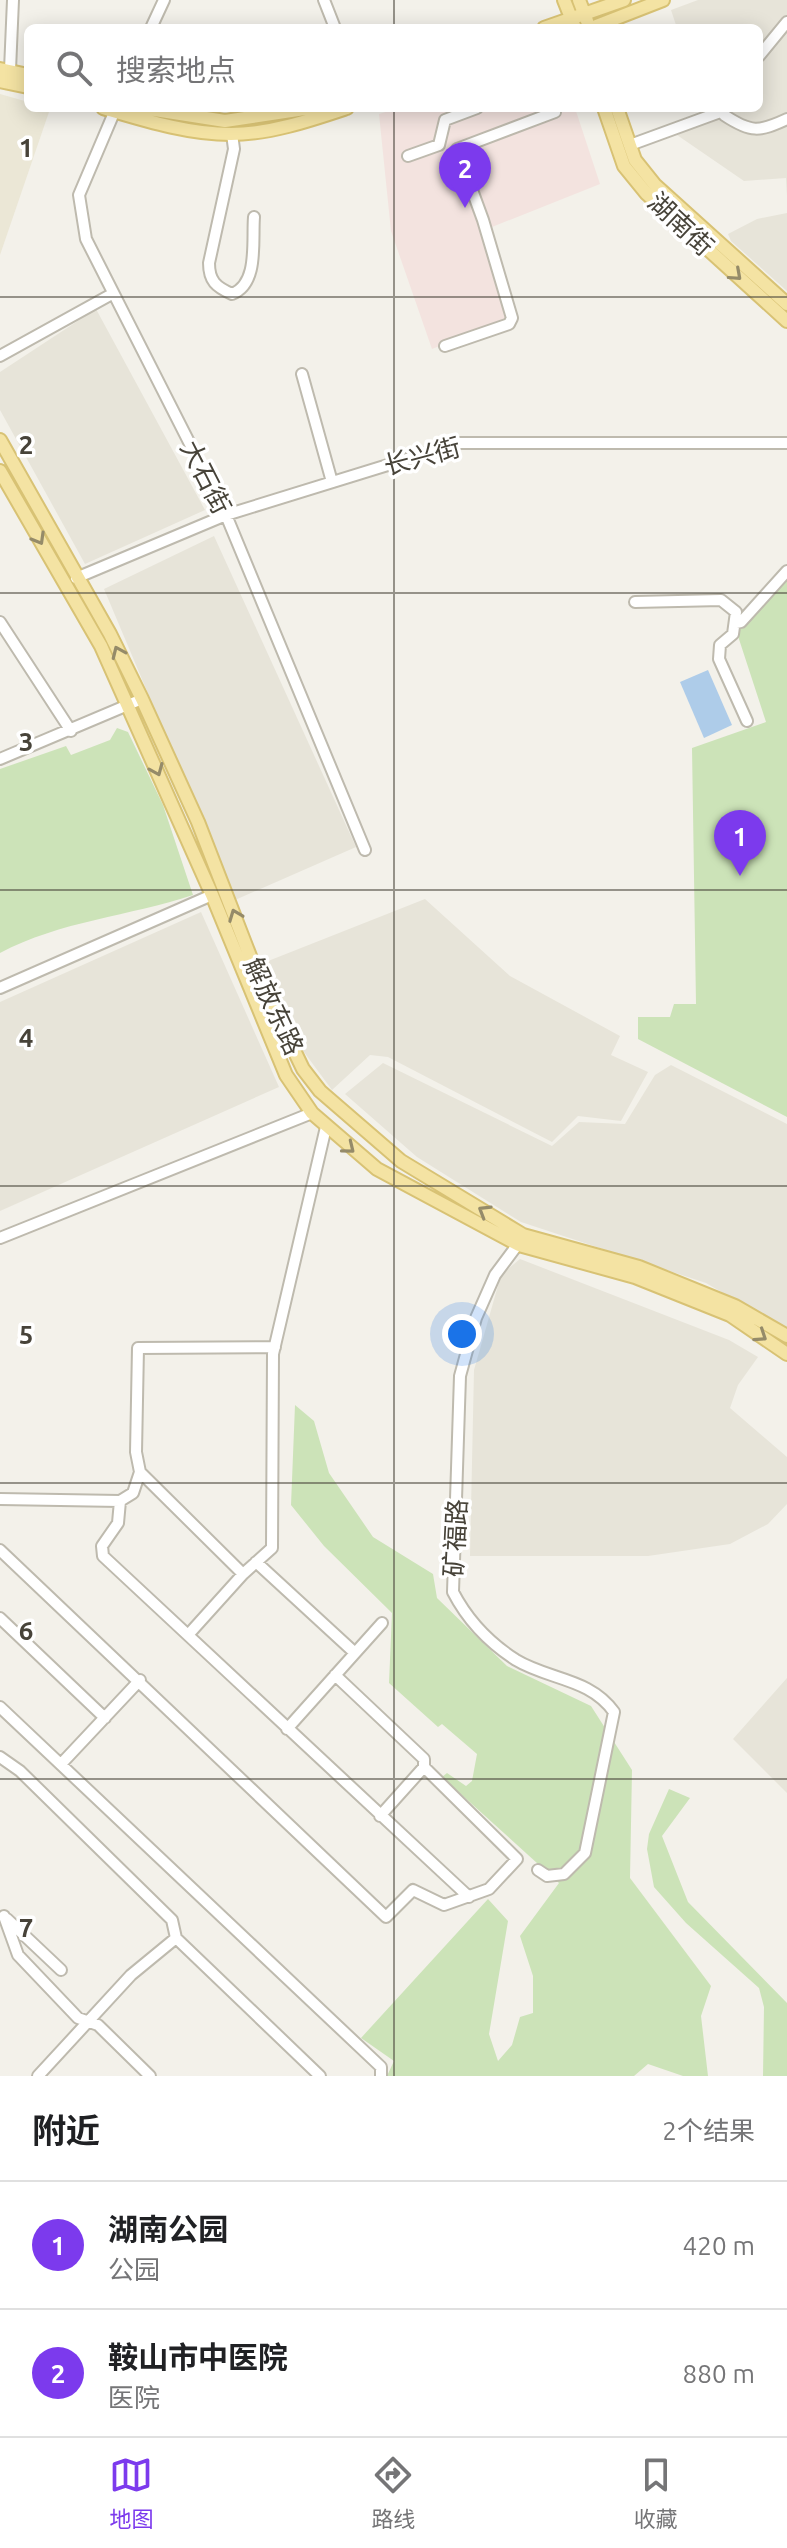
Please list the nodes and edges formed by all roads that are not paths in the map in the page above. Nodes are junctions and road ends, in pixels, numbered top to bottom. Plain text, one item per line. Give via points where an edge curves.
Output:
1 (13, 0) edge
2 (164, 0) edge
3 (324, 0) edge
4 (564, 0) edge
5 (579, 0) edge
6 (624, 0) edge
7 (663, 0) edge
8 (577, 21) edge
9 (787, 22) edge
10 (153, 24) edge
11 (333, 24) edge
12 (600, 24) edge
13 (763, 51) edge
14 (5, 76) edge
15 (24, 85) edge
16 (110, 112) edge
17 (120, 112) edge
18 (156, 112) edge
19 (285, 112) edge
20 (334, 112) edge
21 (466, 112) edge
22 (555, 112) edge
23 (605, 112) edge
24 (618, 112) edge
25 (714, 112) edge
26 (725, 112) edge
27 (787, 119) edge
28 (232, 134) junction
29 (630, 145) junction
30 (408, 156) dead end
31 (254, 217) dead end
32 (112, 294) junction
33 (787, 304) edge
34 (787, 321) edge
35 (445, 346) dead end
36 (0, 356) edge
37 (302, 374) dead end
38 (0, 440) edge
39 (787, 443) edge
40 (0, 471) edge
41 (332, 482) junction
42 (226, 515) junction
43 (787, 571) edge
44 (76, 578) junction
45 (635, 602) dead end
46 (0, 622) edge
47 (736, 623) junction
48 (142, 699) junction
49 (129, 706) junction
50 (747, 721) dead end
51 (71, 731) junction
52 (0, 759) edge
53 (365, 850) dead end
54 (212, 895) junction
55 (0, 988) edge
56 (312, 1113) junction
57 (326, 1127) junction
58 (0, 1238) edge
59 (521, 1240) junction
60 (787, 1336) edge
61 (275, 1347) junction
62 (787, 1354) edge
63 (140, 1472) junction
64 (0, 1499) edge
65 (120, 1501) junction
66 (0, 1550) edge
67 (256, 1562) junction
68 (243, 1574) junction
69 (0, 1618) edge
70 (382, 1623) dead end
71 (188, 1635) junction
72 (355, 1653) junction
73 (335, 1675) junction
74 (140, 1680) junction
75 (0, 1707) edge
76 (105, 1718) junction
77 (287, 1729) junction
78 (0, 1757) edge
79 (62, 1763) junction
80 (424, 1767) junction
81 (380, 1816) junction
82 (538, 1870) dead end
83 (469, 1897) junction
84 (2, 1914) edge
85 (176, 1938) junction
86 (61, 1970) dead end
87 (88, 2021) junction
88 (38, 2076) edge
89 (150, 2076) edge
90 (320, 2076) edge
91 (381, 2076) edge

1 - 14 street
2 - 10 street
3 - 11 street
4 - 8 main road
5 - 8 main road
6 - 8 main road
7 - 12 main road
9 - 13 street
14 - 15 main road
16 - 32 street, 大石街 via 79,195 86,239
17 - 28 main road via 161,125
18 - 19 main road via 225,121
20 - 28 main road
21 - 30 street via 445,120 439,145
22 - 35 street via 457,149 512,318 509,324
23 -> 34 main road, 湖南街 via 624,166 646,193
24 - 29 main road, 湖南街
25 - 29 street
26 - 27 street via 733,122 762,131
28 - 31 street via 234,149 209,263 209,277 232,294 242,291 250,278
29 - 33 main road, 湖南街 via 655,185
32 - 36 street
32 - 42 street, 大石街
37 - 41 street
38 - 44 main road, 解放东路
39 - 41 street, 长兴街 via 459,443
40 -> 49 main road, 解放东路 via 101,646
41 - 42 street, 长兴街
42 - 44 street, 长兴街
42 - 53 street, 大石街
43 - 47 street
48 -> 44 main road, 解放东路
45 - 47 street via 721,600 736,612
46 - 51 street
47 - 50 street via 733,634 720,645 719,659
48 - 49 street
59 -> 48 main road, 解放东路 via 401,1161 332,1103 303,1069 255,969 198,822
49 - 51 street
49 -> 54 main road, 解放东路
51 - 52 street
54 - 55 street
54 - 56 main road, 解放东路 via 286,1075
56 - 57 main road, 解放东路
56 - 58 street
57 -> 59 main road, 解放东路 via 377,1169
57 - 61 street
59 - 60 main road, 解放东路 via 639,1267 735,1306
59 -> 62 main road, 解放东路 via 730,1315
59 - 82 street, 矿福路 via 495,1275 460,1376 453,1592 469,1623 517,1660 573,1680 604,1699 614,1712 585,1853 564,1874 547,1876
61 - 63 street via 138,1348
61 - 67 street via 272,1548
63 - 65 street via 133,1493
63 - 68 street
64 - 65 street
65 - 71 street via 118,1523 102,1546 103,1556
66 - 74 street
67 - 68 street
67 - 72 street
68 - 71 street
69 - 76 street
70 - 72 street
71 - 77 street
72 - 73 street
73 - 77 street
73 - 80 street via 424,1759
74 - 76 street
74 - 83 street via 386,1917 413,1890 444,1905
75 - 79 street
76 - 79 street
77 - 81 street
78 - 85 street via 172,1920
79 - 91 street via 381,2067
80 - 81 street
80 - 83 street via 517,1859 489,1889
81 - 83 street
84 - 86 street
84 - 87 street via 18,1955 78,2018
85 - 87 street
85 - 90 street
87 - 88 street
87 - 89 street

